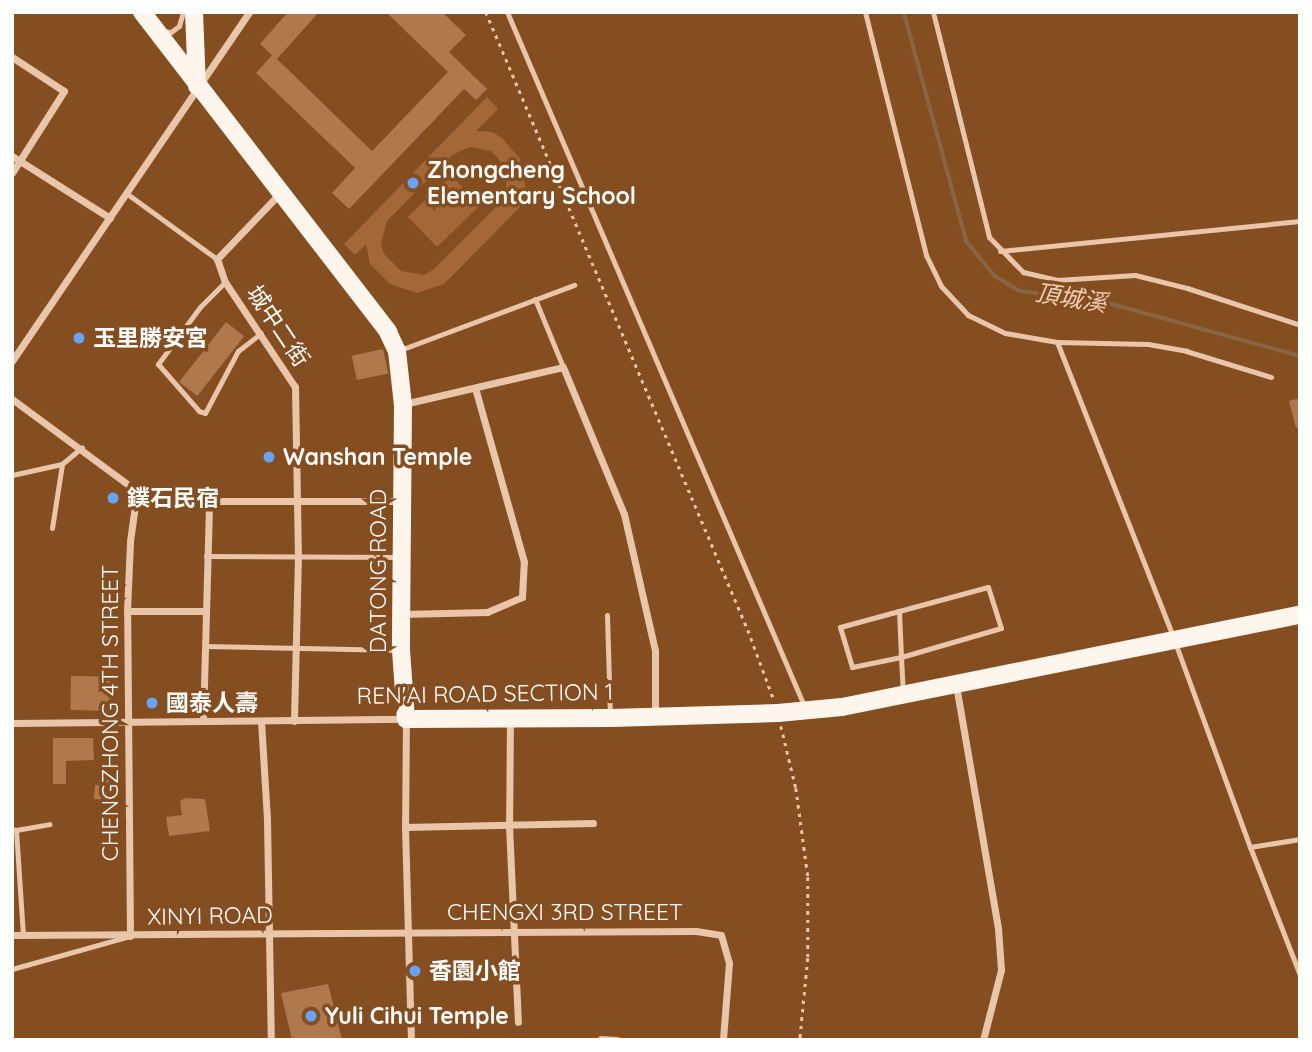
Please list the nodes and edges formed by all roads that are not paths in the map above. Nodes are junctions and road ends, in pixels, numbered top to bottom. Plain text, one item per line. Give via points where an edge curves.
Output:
1 (142, 12) edge
2 (149, 12) edge
3 (183, 12) edge
4 (194, 12) edge
5 (249, 12) edge
6 (508, 12) edge
7 (865, 12) edge
8 (933, 12) edge
9 (12, 57) edge
10 (197, 86) junction
11 (12, 156) edge
12 (22, 161) junction
13 (12, 173) edge
14 (282, 191) junction
15 (126, 193) junction
16 (110, 218) junction
17 (1300, 221) edge
18 (1000, 251) junction
19 (217, 259) junction
20 (226, 282) junction
21 (573, 285) dead end
22 (535, 299) junction
23 (1300, 325) edge
24 (261, 333) junction
25 (1057, 342) junction
26 (397, 351) junction
27 (12, 361) edge
28 (563, 367) junction
29 (1271, 377) dead end
30 (475, 388) junction
31 (12, 400) edge
32 (403, 405) junction
33 (82, 447) junction
34 (62, 464) junction
35 (12, 475) edge
36 (138, 491) junction
37 (209, 501) junction
38 (296, 501) junction
39 (402, 501) junction
40 (52, 528) dead end
41 (206, 555) junction
42 (298, 556) junction
43 (404, 557) junction
44 (127, 611) junction
45 (205, 611) junction
46 (899, 611) junction
47 (402, 614) junction
48 (607, 615) dead end
49 (1300, 615) edge
50 (1175, 640) junction
51 (205, 646) junction
52 (295, 650) junction
53 (401, 650) junction
54 (901, 657) junction
55 (956, 684) junction
56 (903, 695) junction
57 (806, 710) junction
58 (655, 716) junction
59 (611, 718) junction
60 (406, 719) junction
61 (261, 720) junction
62 (510, 720) junction
63 (203, 721) junction
64 (294, 721) junction
65 (126, 722) junction
66 (12, 723) edge
67 (49, 824) dead end
68 (593, 824) dead end
69 (509, 825) junction
70 (405, 827) junction
71 (14, 830) edge
72 (1300, 839) edge
73 (1250, 847) junction
74 (516, 930) junction
75 (409, 932) junction
76 (12, 935) edge
77 (23, 935) junction
78 (267, 935) junction
79 (130, 936) junction
80 (12, 969) edge
81 (1300, 975) edge
82 (518, 1022) dead end
83 (601, 1039) edge
84 (271, 1040) edge
85 (411, 1040) edge
86 (617, 1040) edge
87 (723, 1040) edge
88 (983, 1040) edge

1 - 10 main road, DATONG ROAD
2 - 3 lane via 164,31 171,32 179,26
4 - 10 main road
5 - 10 street
6 - 57 lane
7 - 25 lane via 926,256 941,286 968,315 1005,333
8 - 18 lane via 989,237
9 - 12 street via 64,91
10 - 14 main road, DATONG ROAD
10 - 15 street
11 - 12 street
12 - 13 street
12 - 16 street
14 - 19 street
14 - 26 main road, DATONG ROAD via 388,332
15 - 16 street
15 - 19 lane
16 - 27 street
17 - 18 lane
18 - 23 lane via 1023,272 1057,280 1135,275
19 - 20 street, 城中二街
20 - 24 street, 城中二街
20 - 24 lane via 200,307 158,364 205,413 238,351
21 - 22 lane
22 - 26 lane
22 - 28 lane
24 - 38 street, 城中二街 via 295,387
25 - 29 lane via 1148,344
25 - 50 lane
26 - 32 main road, DATONG ROAD
28 - 30 street
28 - 58 street via 624,514 655,651
30 - 32 street
30 - 47 street via 524,562 522,597 487,612
31 - 33 street
32 - 39 main road, DATONG ROAD
33 - 34 lane
33 - 36 street
34 - 35 lane
34 - 40 lane
36 - 37 street
36 - 44 street, CHENGZHONG 4TH STREET
37 - 38 street
37 - 41 street
38 - 39 street
38 - 42 street, 城中二街
39 - 43 main road, DATONG ROAD
41 - 42 lane
41 - 45 street
42 - 43 lane
42 - 52 street, 城中二街
43 - 47 main road, DATONG ROAD
44 - 45 street
44 - 65 street, CHENGZHONG 4TH STREET
45 - 51 street
46 - 54 lane
46 - 54 lane via 840,627 852,667
46 - 54 lane via 988,587 1001,628
47 - 53 main road, DATONG ROAD
48 - 59 lane
49 - 50 main road, REN'AI ROAD SECTION 1
50 - 55 main road, REN'AI ROAD SECTION 1
50 - 73 lane
51 - 52 lane
51 - 63 street
52 - 53 lane
52 - 64 street, 城中二街
53 - 60 main road, DATONG ROAD
54 - 56 lane
55 - 56 main road, REN'AI ROAD SECTION 1
55 - 88 street via 998,928 1001,970
56 - 57 main road, REN'AI ROAD SECTION 1
57 - 58 main road, REN'AI ROAD SECTION 1
58 - 59 main road, REN'AI ROAD SECTION 1
59 - 62 main road, REN'AI ROAD SECTION 1
60 - 62 main road, REN'AI ROAD SECTION 1
60 - 64 street, REN'AI ROAD SECTION 1
60 - 70 street, DATONG ROAD
61 - 63 street, REN'AI ROAD SECTION 1
61 - 64 street, REN'AI ROAD SECTION 1
61 - 78 street
62 - 69 street
63 - 65 street, REN'AI ROAD SECTION 1
65 - 66 street, REN'AI ROAD SECTION 1
65 - 79 street, CHENGZHONG 4TH STREET
67 - 71 lane
68 - 69 street
69 - 70 street
69 - 74 street
70 - 75 street, DATONG ROAD
71 - 77 lane
72 - 73 lane
73 - 81 lane
74 - 75 street, CHENGXI 3RD STREET
74 - 82 street
74 - 87 street, CHENGXI 3RD STREET via 722,935 729,963
75 - 78 street, XINYI ROAD
75 - 85 street, DATONG ROAD
76 - 77 street, XINYI ROAD
77 - 79 street, XINYI ROAD
78 - 79 street, XINYI ROAD
78 - 84 street
79 - 80 lane
83 - 86 street

